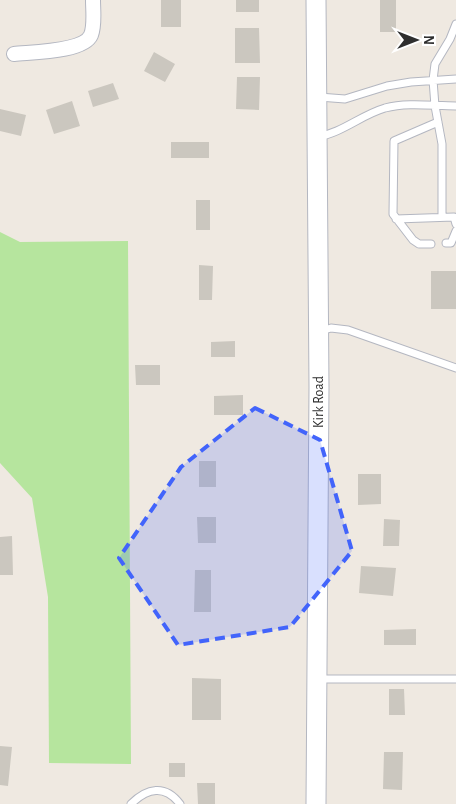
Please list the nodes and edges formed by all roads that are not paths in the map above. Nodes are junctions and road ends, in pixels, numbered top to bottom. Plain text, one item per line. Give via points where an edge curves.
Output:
1 (93, 0) edge
2 (316, 0) edge
3 (456, 24) edge
4 (14, 54) dead end
5 (456, 79) edge
6 (433, 80) junction
7 (316, 97) junction
8 (435, 106) junction
9 (456, 106) edge
10 (438, 122) junction
11 (317, 137) junction
12 (442, 217) junction
13 (396, 219) junction
14 (456, 224) edge
15 (456, 231) edge
16 (446, 243) dead end
17 (430, 244) dead end
18 (319, 332) junction
19 (456, 368) edge
20 (317, 679) junction
21 (456, 679) edge
22 (131, 804) edge
23 (180, 804) edge
24 (316, 804) edge

1 - 4 street via 91,34 84,42 73,48
2 - 7 street, Kirk Road
3 - 6 lane via 436,64
5 - 6 lane
6 - 7 lane via 387,86 345,99
6 - 8 lane
7 - 11 street, Kirk Road
8 - 9 lane
8 - 10 lane
8 - 11 lane via 386,108
10 - 12 lane via 442,144
10 - 13 lane via 394,142 393,214
11 - 18 street, Kirk Road
12 - 13 lane
12 - 14 lane via 454,218
13 - 17 lane via 413,240 419,244
15 - 16 lane via 451,243
18 - 19 lane via 331,328 348,330
18 - 20 street, Kirk Road
20 - 21 lane
20 - 24 street, Kirk Road
22 - 23 lane via 150,791 160,790 170,793

